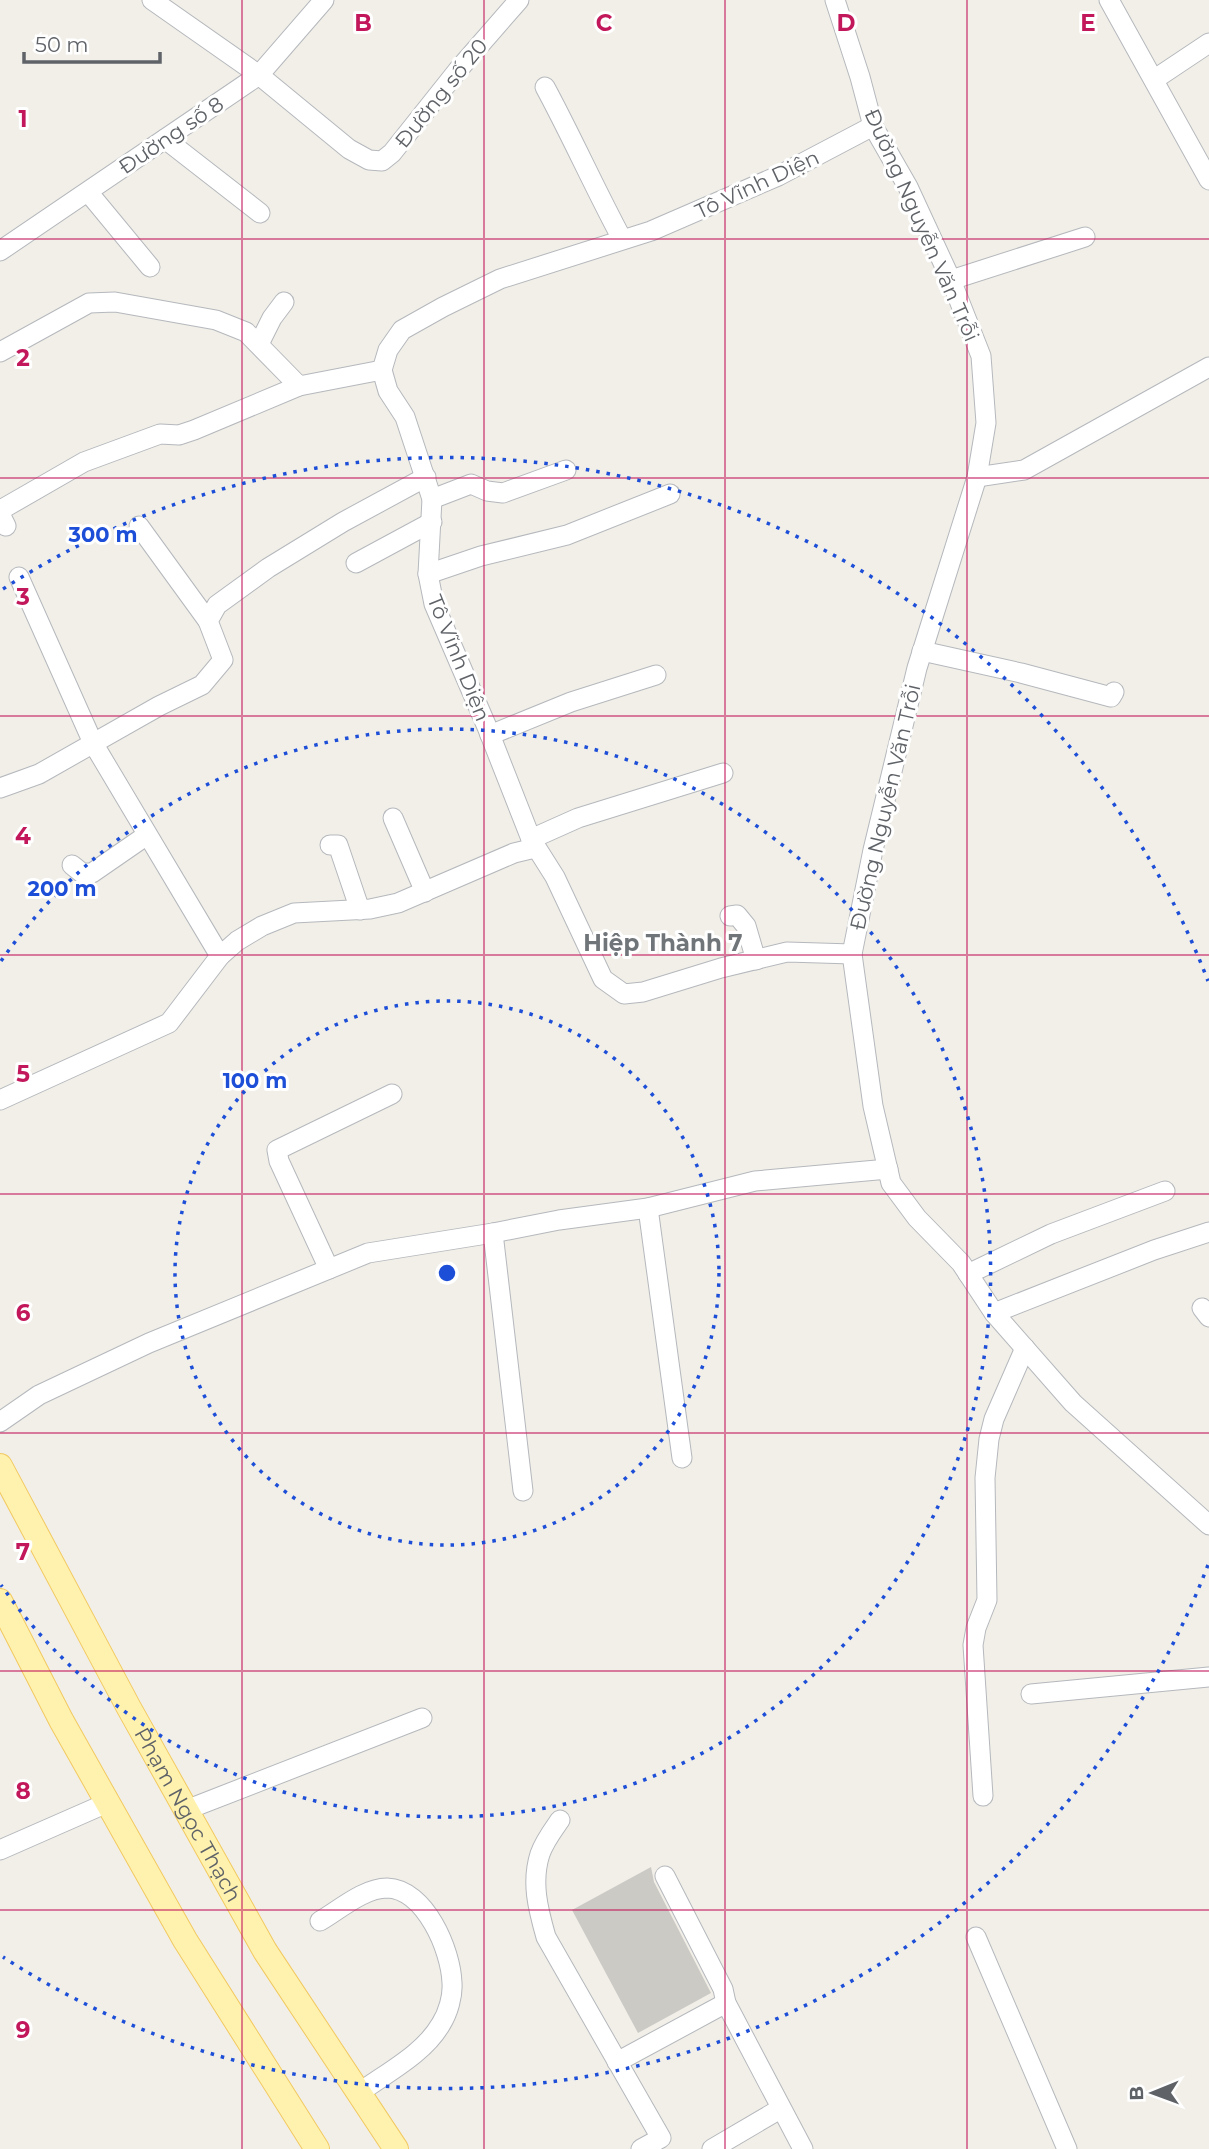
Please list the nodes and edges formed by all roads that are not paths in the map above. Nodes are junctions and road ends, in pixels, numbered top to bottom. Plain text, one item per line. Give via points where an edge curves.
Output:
1 (152, 0) edge
2 (324, 0) edge
3 (519, 0) edge
4 (835, 0) edge
5 (1109, 0) edge
6 (174, 7) edge
7 (1209, 43) edge
8 (259, 75) junction
9 (1155, 79) junction
10 (545, 87) dead end
11 (873, 126) junction
12 (164, 139) junction
13 (1203, 158) edge
14 (1209, 180) edge
15 (88, 192) junction
16 (260, 213) dead end
17 (1085, 237) dead end
18 (622, 239) junction
19 (0, 251) edge
20 (150, 267) dead end
21 (951, 280) junction
22 (284, 302) dead end
23 (259, 344) junction
24 (0, 352) edge
25 (1209, 367) edge
26 (382, 370) junction
27 (299, 386) junction
28 (566, 470) dead end
29 (426, 477) junction
30 (977, 477) junction
31 (670, 494) dead end
32 (432, 499) junction
33 (432, 522) junction
34 (6, 526) dead end
35 (139, 526) dead end
36 (356, 563) dead end
37 (428, 574) junction
38 (19, 577) dead end
39 (208, 621) junction
40 (922, 651) junction
41 (656, 675) dead end
42 (1114, 692) dead end
43 (490, 735) junction
44 (93, 743) junction
45 (723, 773) dead end
46 (0, 789) edge
47 (393, 818) dead end
48 (147, 835) junction
49 (533, 843) junction
50 (330, 845) dead end
51 (72, 865) dead end
52 (425, 892) junction
53 (360, 910) junction
54 (730, 916) dead end
55 (852, 954) junction
56 (220, 956) junction
57 (756, 960) junction
58 (392, 1094) dead end
59 (0, 1100) edge
60 (888, 1169) junction
61 (1165, 1191) dead end
62 (648, 1208) junction
63 (1209, 1232) edge
64 (493, 1233) junction
65 (329, 1269) junction
66 (968, 1274) junction
67 (994, 1313) junction
68 (1025, 1348) junction
69 (0, 1422) edge
70 (682, 1458) dead end
71 (0, 1466) edge
72 (523, 1491) dead end
73 (1205, 1517) edge
74 (0, 1601) edge
75 (1209, 1676) edge
76 (1031, 1694) dead end
77 (422, 1718) dead end
78 (983, 1796) dead end
79 (107, 1803) junction
80 (186, 1810) junction
81 (560, 1820) dead end
82 (0, 1850) edge
83 (665, 1876) dead end
84 (320, 1921) dead end
85 (976, 1937) dead end
86 (726, 2003) junction
87 (617, 2062) junction
88 (359, 2093) junction
89 (780, 2109) junction
90 (392, 2148) edge
91 (317, 2149) edge
92 (641, 2149) edge
93 (712, 2149) edge
94 (803, 2149) edge
95 (1067, 2149) edge

1 - 6 street, Đường số 20
2 - 8 street, Đường số 8
3 - 8 street, Đường số 20 via 382,160 369,160 349,149
4 - 11 street, Đường Nguyễn Văn Trỗi
5 - 9 street
6 - 8 street, Đường số 20
7 - 9 street
8 - 12 street, Đường số 8
9 - 13 street
10 - 18 street
11 - 18 street, Tô Vĩnh Diện via 766,181
11 - 21 street, Đường Nguyễn Văn Trỗi via 908,187
12 - 15 street, Đường số 8
12 - 16 street
13 - 14 street
15 - 19 street, Đường số 8
15 - 20 street
17 - 21 street
18 - 26 street, Tô Vĩnh Diện via 499,279 443,307 402,330 388,350
21 - 30 street, Đường Nguyễn Văn Trỗi via 981,356 986,423
22 - 23 street
23 - 24 street via 246,332 216,320 115,302 89,303
23 - 27 street
25 - 30 street via 1024,470
26 - 27 street
26 - 29 street, Tô Vĩnh Diện via 388,391 405,416
27 - 34 street via 194,430 160,434 84,462 4,508 1,516
28 - 32 street via 503,493 471,484
29 - 32 street, Tô Vĩnh Diện
29 - 39 street via 268,568 216,605
30 - 40 street, Đường Nguyễn Văn Trỗi
31 - 37 street via 567,535
32 - 33 street, Tô Vĩnh Diện
33 - 36 street
33 - 37 street, Tô Vĩnh Diện
35 - 39 street
37 - 43 street, Tô Vĩnh Diện via 434,604
38 - 44 street
39 - 44 street via 223,660 202,685
40 - 42 street via 1111,697
40 - 55 street, Đường Nguyễn Văn Trỗi
41 - 43 street via 571,702
43 - 49 street, Tô Vĩnh Diện
44 - 46 street via 39,774
44 - 48 street
45 - 49 street via 578,818
47 - 52 street
48 - 51 street via 92,873 82,873
48 - 56 street
49 - 52 street
49 - 57 street, Tô Vĩnh Diện via 555,877 603,979 624,994
50 - 53 street via 338,845
52 - 53 street
53 - 56 street via 294,913 262,926
54 - 57 street via 737,915 746,926
55 - 57 street, Tô Vĩnh Diện via 787,952
55 - 60 street, Đường Nguyễn Văn Trỗi via 873,1106
56 - 59 street via 169,1023
58 - 65 street via 277,1150
60 - 62 street via 755,1181
60 - 66 street, Đường Nguyễn Văn Trỗi via 891,1183 917,1218
61 - 66 street via 1051,1234
62 - 64 street
62 - 70 street
63 - 67 street
64 - 65 street via 368,1253
64 - 72 street
65 - 69 street via 149,1343 39,1395
66 - 67 street, Đường Nguyễn Văn Trỗi
67 - 68 street, Đường Nguyễn Văn Trỗi
68 - 73 street, Đường Nguyễn Văn Trỗi via 1073,1403
68 - 78 street via 994,1419 985,1478 987,1600 973,1645
71 - 80 main road, Phạm Ngọc Thạch
74 - 79 main road
75 - 76 street
77 - 80 street
79 - 82 street
79 - 91 main road via 185,1940
80 - 88 main road, Phạm Ngọc Thạch via 265,1951
81 - 87 street via 540,1852 536,1903 546,1937
83 - 86 street
84 - 88 street via 377,1889 394,1889 413,1897 423,1909 450,1964 451,1998 441,2025 422,2047
85 - 95 street
86 - 87 street
86 - 89 street
87 - 92 street via 661,2138
88 - 90 main road, Phạm Ngọc Thạch
89 - 93 street
89 - 94 street

